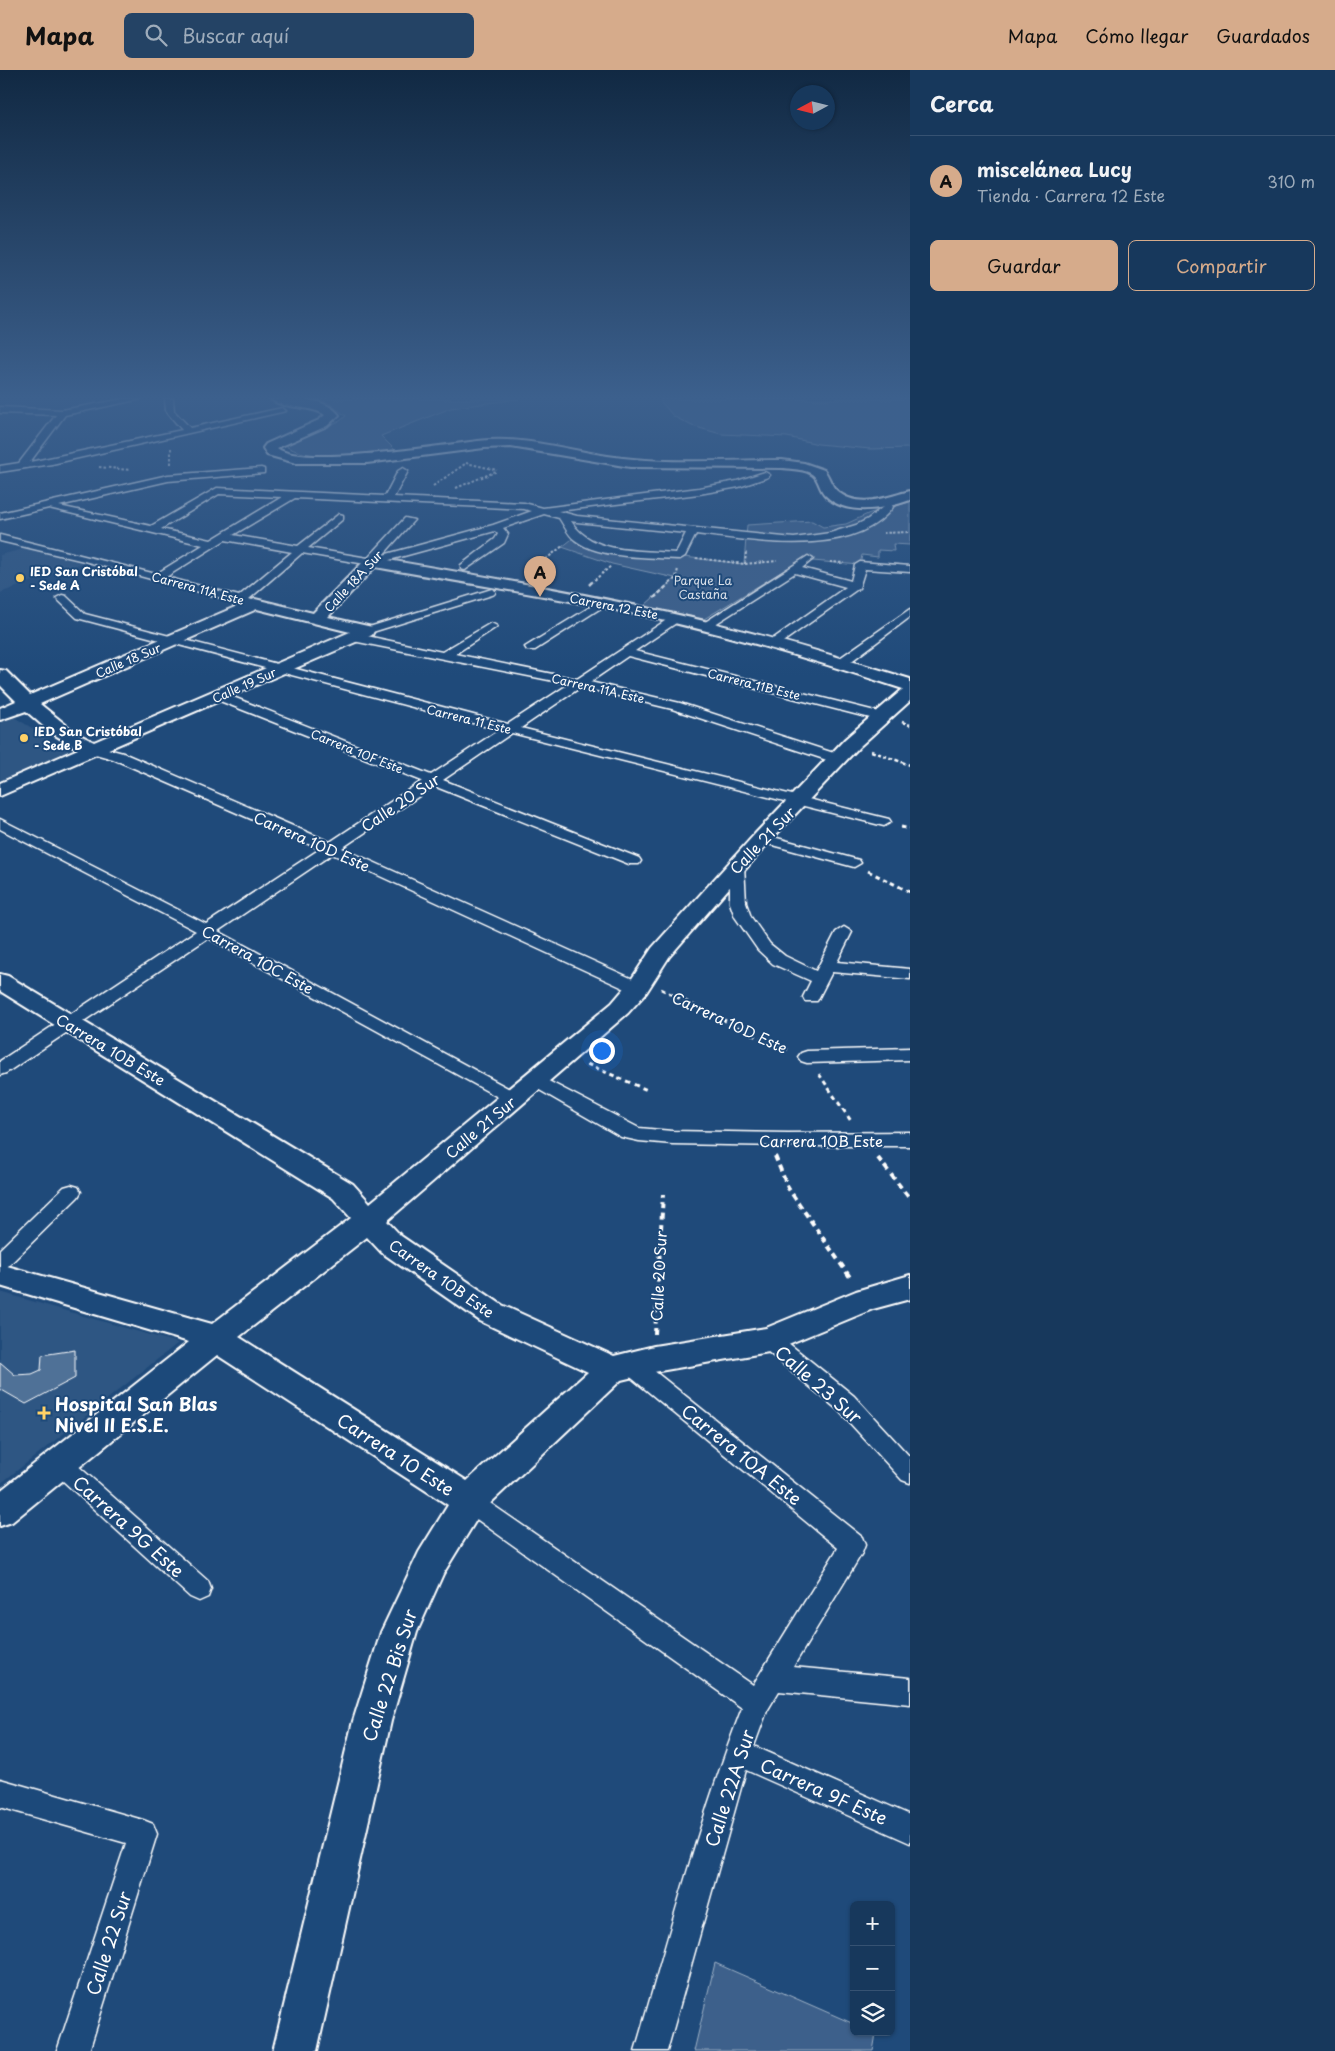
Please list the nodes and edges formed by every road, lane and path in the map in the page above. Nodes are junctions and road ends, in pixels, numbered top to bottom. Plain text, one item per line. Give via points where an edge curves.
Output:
1 (110, 491) edge
2 (216, 491) edge
3 (228, 491) edge
4 (392, 491) edge
5 (430, 491) edge
6 (442, 491) edge
7 (702, 491) edge
8 (831, 491) edge
9 (294, 494) junction
10 (910, 495) edge
11 (388, 498) junction
12 (420, 500) junction
13 (886, 504) junction
14 (48, 506) junction
15 (545, 510) junction
16 (0, 516) edge
17 (339, 517) dead end
18 (564, 517) junction
19 (409, 520) dead end
20 (497, 527) junction
21 (152, 530) junction
22 (692, 531) junction
23 (576, 536) junction
24 (224, 537) junction
25 (0, 538) edge
26 (213, 544) junction
27 (300, 550) junction
28 (627, 551) junction
29 (680, 556) junction
30 (808, 559) junction
31 (371, 562) junction
32 (860, 565) junction
33 (465, 567) dead end
34 (794, 568) junction
35 (910, 569) edge
36 (158, 577) junction
37 (511, 586) junction
38 (855, 586) junction
39 (492, 592) dead end
40 (62, 598) dead end
41 (574, 598) junction
42 (248, 602) junction
43 (600, 604) junction
44 (638, 611) junction
45 (910, 612) edge
46 (317, 619) junction
47 (675, 619) junction
48 (491, 626) dead end
49 (705, 626) junction
50 (359, 634) junction
51 (174, 641) junction
52 (773, 643) junction
53 (531, 647) dead end
54 (626, 652) junction
55 (445, 655) junction
56 (841, 663) junction
57 (279, 670) junction
58 (580, 682) junction
59 (3, 683) edge
60 (910, 685) edge
61 (910, 692) edge
62 (219, 696) junction
63 (28, 703) junction
64 (0, 715) edge
65 (882, 717) junction
66 (510, 729) junction
67 (852, 744) junction
68 (93, 749) junction
69 (838, 759) junction
70 (910, 766) edge
71 (432, 781) junction
72 (0, 790) edge
73 (800, 800) junction
74 (884, 822) dead end
75 (0, 823) edge
76 (762, 838) junction
77 (331, 848) junction
78 (634, 861) dead end
79 (854, 863) joint
80 (737, 865) junction
81 (910, 892) edge
82 (207, 931) junction
83 (844, 932) dead end
84 (823, 972) junction
85 (910, 974) edge
86 (0, 981) edge
87 (640, 984) junction
88 (811, 997) dead end
89 (68, 1023) junction
90 (566, 1054) junction
91 (910, 1054) edge
92 (807, 1056) junction
93 (0, 1069) edge
94 (535, 1080) junction
95 (647, 1090) dead end
96 (513, 1098) junction
97 (910, 1139) edge
98 (864, 1140) junction
99 (769, 1141) junction
100 (71, 1192) dead end
101 (663, 1194) dead end
102 (910, 1199) edge
103 (369, 1220) junction
104 (0, 1261) edge
105 (0, 1275) edge
106 (910, 1287) edge
107 (866, 1299) junction
108 (216, 1338) junction
109 (769, 1340) junction
110 (632, 1364) junction
111 (59, 1463) junction
112 (910, 1473) edge
113 (469, 1500) junction
114 (0, 1510) edge
115 (853, 1544) joint
116 (199, 1589) dead end
117 (772, 1678) junction
118 (910, 1691) edge
119 (757, 1704) junction
120 (738, 1752) junction
121 (0, 1793) edge
122 (910, 1829) edge
123 (73, 2051) edge
124 (295, 2051) edge
125 (652, 2051) edge

1 - 14 street
2 - 21 street
3 - 9 street
4 - 11 street
5 - 12 path
6 - 12 path
7 - 15 street
8 - 13 street via 842,500
9 - 11 street
9 - 24 street
10 - 13 street
11 - 12 street
12 - 15 street
13 - 22 street via 886,511 870,522 816,539 786,540
14 - 16 street
14 - 21 street
15 - 18 street
15 - 20 street
17 - 27 street, Calle 18 Sur
18 - 22 street
18 - 23 street
19 - 31 street, Calle 18A Sur
20 - 31 street
20 - 33 street via 503,534 500,541
21 - 26 street
22 - 29 street
23 - 28 street via 598,546
23 - 37 path
24 - 26 street
24 - 27 street, Carrera 12 Este
25 - 36 street, Carrera 11A Este
26 - 36 street
27 - 31 street, Carrera 12 Este
27 - 42 street, Calle 18 Sur
28 - 29 street
28 - 41 path
29 - 30 path via 745,564
29 - 44 path via 676,578
30 - 32 path
30 - 34 street
31 - 37 street, Carrera 12 Este
31 - 46 street, Calle 18A Sur
32 - 35 street
32 - 38 street
34 - 38 street
34 - 49 street
36 - 42 street, Carrera 11A Este
37 - 41 street, Carrera 12 Este
38 - 52 street
39 - 50 lane, Calle 19 Sur
40 - 51 street, Carrera 11 Este via 81,616
41 - 43 street, Carrera 12 Este
42 - 46 street, Carrera 11A Este
42 - 51 street, Calle 18 Sur
43 - 44 street, Carrera 12 Este
43 - 53 street
44 - 47 street, Carrera 12 Este
45 - 56 street
46 - 50 street, Carrera 11A Este
47 - 49 street, Carrera 12 Este
47 - 54 street, Calle 20 Sur
48 - 55 street
49 - 52 street, Carrera 12 Este
50 - 55 street, Carrera 11A Este
50 - 57 street, Calle 19 Sur
51 - 57 street, Carrera 11 Este
51 - 63 street, Calle 18 Sur
52 - 56 street, Carrera 12 Este
54 - 58 street, Calle 20 Sur
54 - 65 street, Carrera 11B Este
55 - 58 street, Carrera 11A Este
56 - 60 street, Carrera 12 Este
57 - 62 street, Calle 19 Sur
57 - 66 street, Carrera 11 Este
58 - 66 street, Calle 20 Sur
58 - 69 street, Carrera 11A Este via 676,706
59 - 63 street, Carrera 10D Este
61 - 65 street, Calle 21 Sur
62 - 68 street, Calle 19 Sur
62 - 71 street, Carrera 10F Este
63 - 64 street, Calle 18 Sur
63 - 68 street, Carrera 10D Este via 78,744
65 - 67 street, Calle 21 Sur
66 - 71 street, Calle 20 Sur
66 - 73 street, Carrera 11 Este
67 - 69 street, Calle 21 Sur
67 - 70 path
68 - 72 street, Calle 19 Sur
68 - 77 street, Carrera 10D Este via 118,756
69 - 73 street, Calle 21 Sur
71 - 77 street, Calle 20 Sur
71 - 78 street, Carrera 10F Este
73 - 74 street, Carrera 11 Este
73 - 76 street, Calle 21 Sur
75 - 82 street, Carrera 10C Este
76 - 79 street
76 - 80 street, Calle 21 Sur
77 - 82 street, Calle 20 Sur
77 - 87 street, Carrera 10D Este
79 - 81 path
80 - 84 street via 738,904 764,947 779,960
80 - 87 street, Calle 21 Sur via 660,952
82 - 89 street, Calle 20 Sur
82 - 96 street, Carrera 10C Este
83 - 84 street
84 - 85 street
84 - 88 street
86 - 89 street, Carrera 10B Este
87 - 90 street, Calle 21 Sur via 620,1008
87 - 92 path, Carrera 10D Este via 772,1044
89 - 93 street, Calle 20 Sur
89 - 103 street, Carrera 10B Este via 343,1191
90 - 94 street, Calle 21 Sur
90 - 95 path
91 - 92 street, Carrera 10D Este
92 - 98 path
94 - 96 street, Calle 21 Sur
94 - 99 street, Carrera 10B Este via 628,1132
96 - 103 street, Calle 21 Sur
97 - 98 street, Carrera 10B Este
98 - 99 street, Carrera 10B Este
98 - 102 path
99 - 107 path via 788,1188
100 - 104 street
101 - 110 path, Calle 20 Sur
103 - 108 street, Calle 21 Sur
103 - 110 street, Carrera 10B Este via 391,1244 491,1313
105 - 108 street, Carrera 10 Este
106 - 107 street
107 - 109 street
108 - 111 street, Calle 21 Sur
108 - 113 street, Carrera 10 Este
109 - 110 street
109 - 112 street, Calle 23 Sur via 846,1403
110 - 113 street, Calle 22 Bis Sur
110 - 115 street, Carrera 10A Este
111 - 114 street, Calle 21 Sur
111 - 116 street, Carrera 9G Este
113 - 119 street, Carrera 10 Este
113 - 124 street, Calle 22 Bis Sur via 426,1572 399,1632 385,1674 331,1889
115 - 117 street, Calle 22A Sur
117 - 118 street
117 - 119 street, Calle 22A Sur
119 - 120 street, Calle 22A Sur
120 - 122 street, Carrera 9F Este
120 - 125 street, Calle 22A Sur
121 - 123 street, Calle 22 Sur via 143,1834

